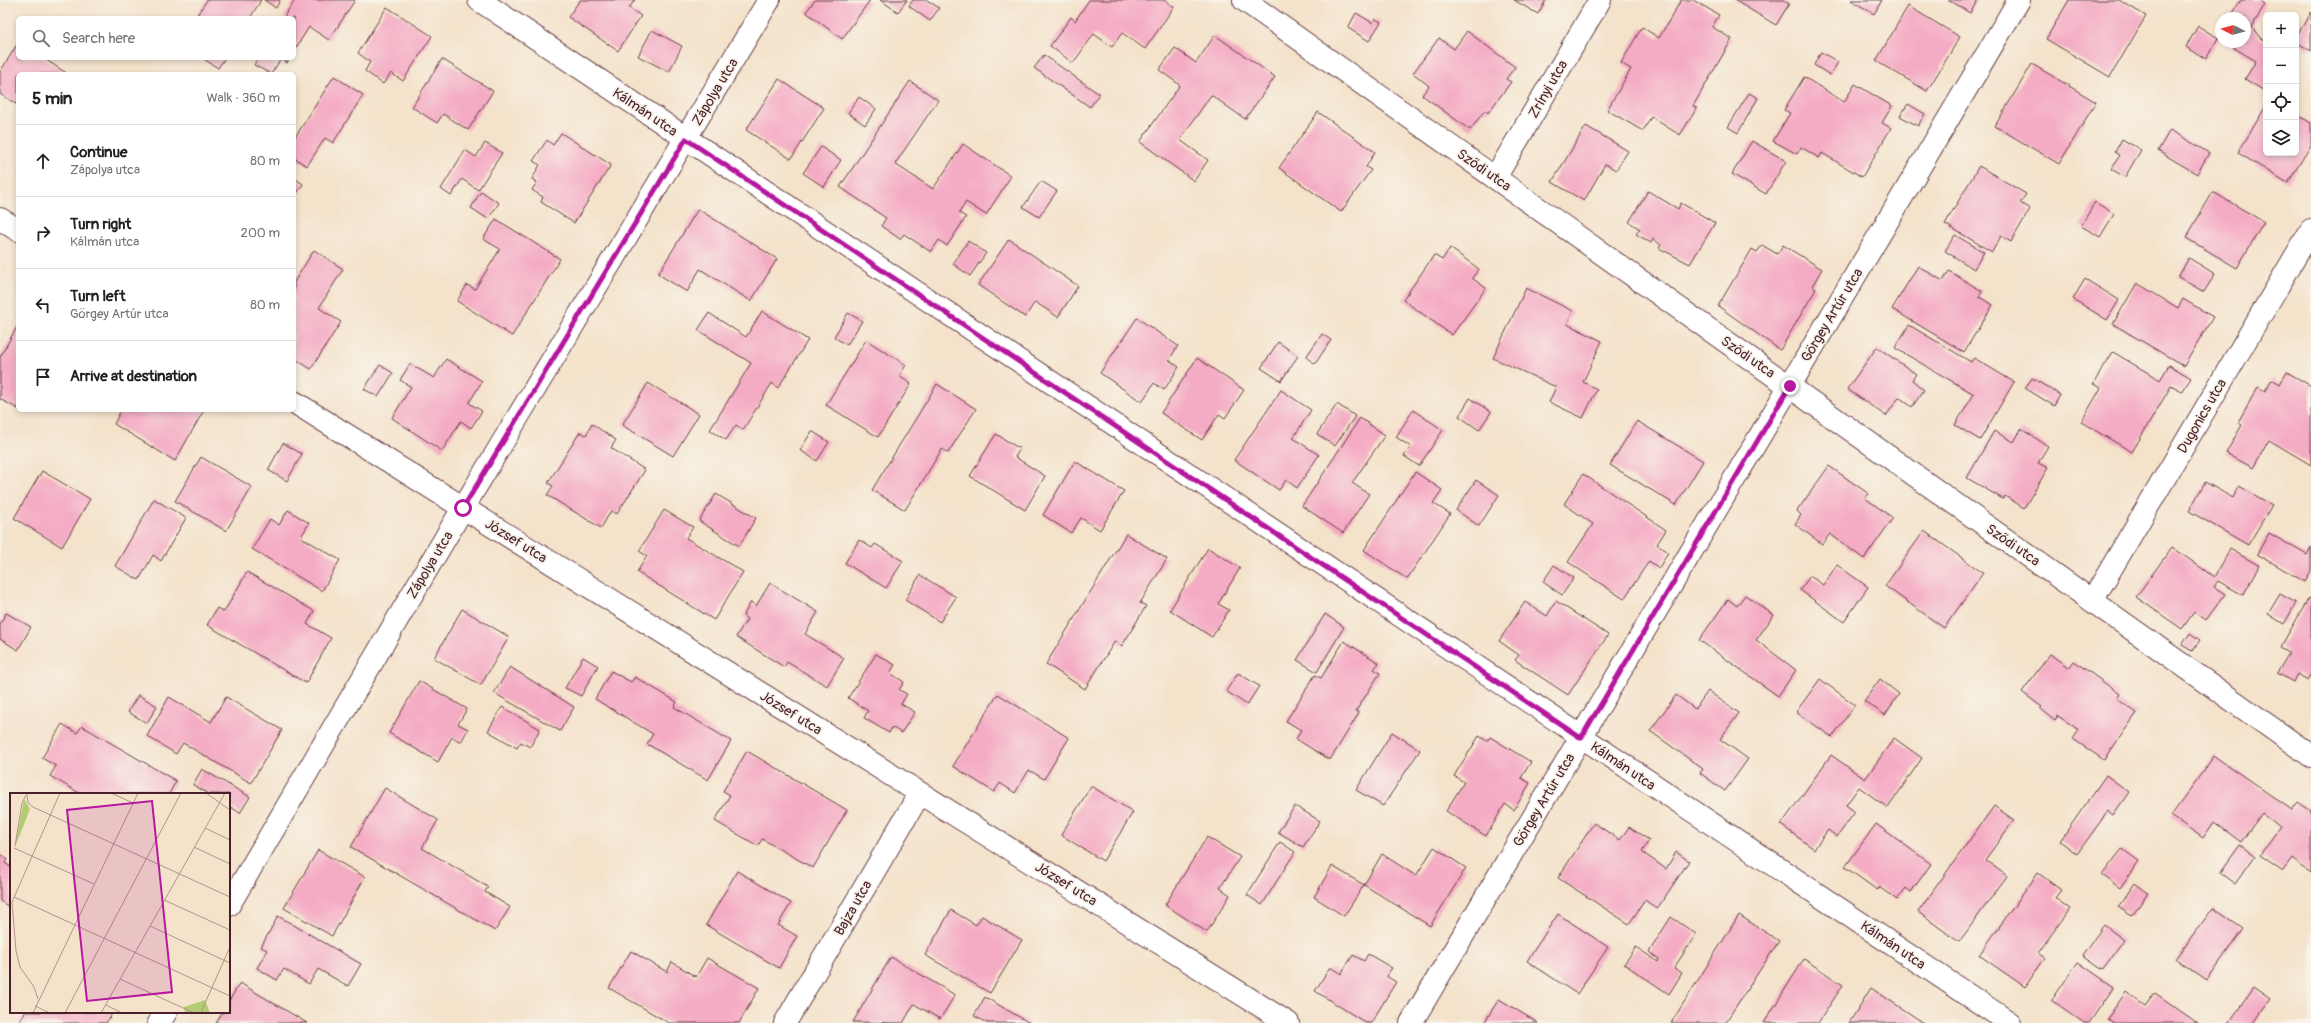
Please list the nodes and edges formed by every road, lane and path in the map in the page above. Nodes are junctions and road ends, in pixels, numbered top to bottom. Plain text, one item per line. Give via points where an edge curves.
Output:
1 (479, 0) edge
2 (769, 0) edge
3 (1244, 0) edge
4 (1600, 0) edge
5 (2019, 0) edge
6 (686, 139) junction
7 (1495, 178) junction
8 (2311, 230) edge
9 (1790, 386) junction
10 (296, 403) edge
11 (463, 508) junction
12 (2092, 601) junction
13 (1581, 738) junction
14 (2311, 756) edge
15 (920, 793) junction
16 (230, 903) edge
17 (165, 1013) edge
18 (159, 1023) edge
19 (785, 1023) edge
20 (1288, 1023) edge
21 (1411, 1023) edge
22 (2010, 1023) edge

1 - 6 street, Kálmán utca
2 - 6 street, Zápolya utca
3 - 7 street, Sződi utca
4 - 7 street, Zrínyi utca
5 - 9 street, Görgey Artúr utca
6 - 11 street, Zápolya utca
6 - 13 street, Kálmán utca
7 - 9 street, Sződi utca
8 - 12 street, Dugonics utca
9 - 12 street, Sződi utca
9 - 13 street, Görgey Artúr utca
10 - 11 street, József utca
11 - 15 street, József utca
11 - 16 street, Zápolya utca
12 - 14 street, Sződi utca
13 - 21 street, Görgey Artúr utca
13 - 22 street, Kálmán utca
15 - 19 street, Bajza utca
15 - 20 street, József utca
17 - 18 street

